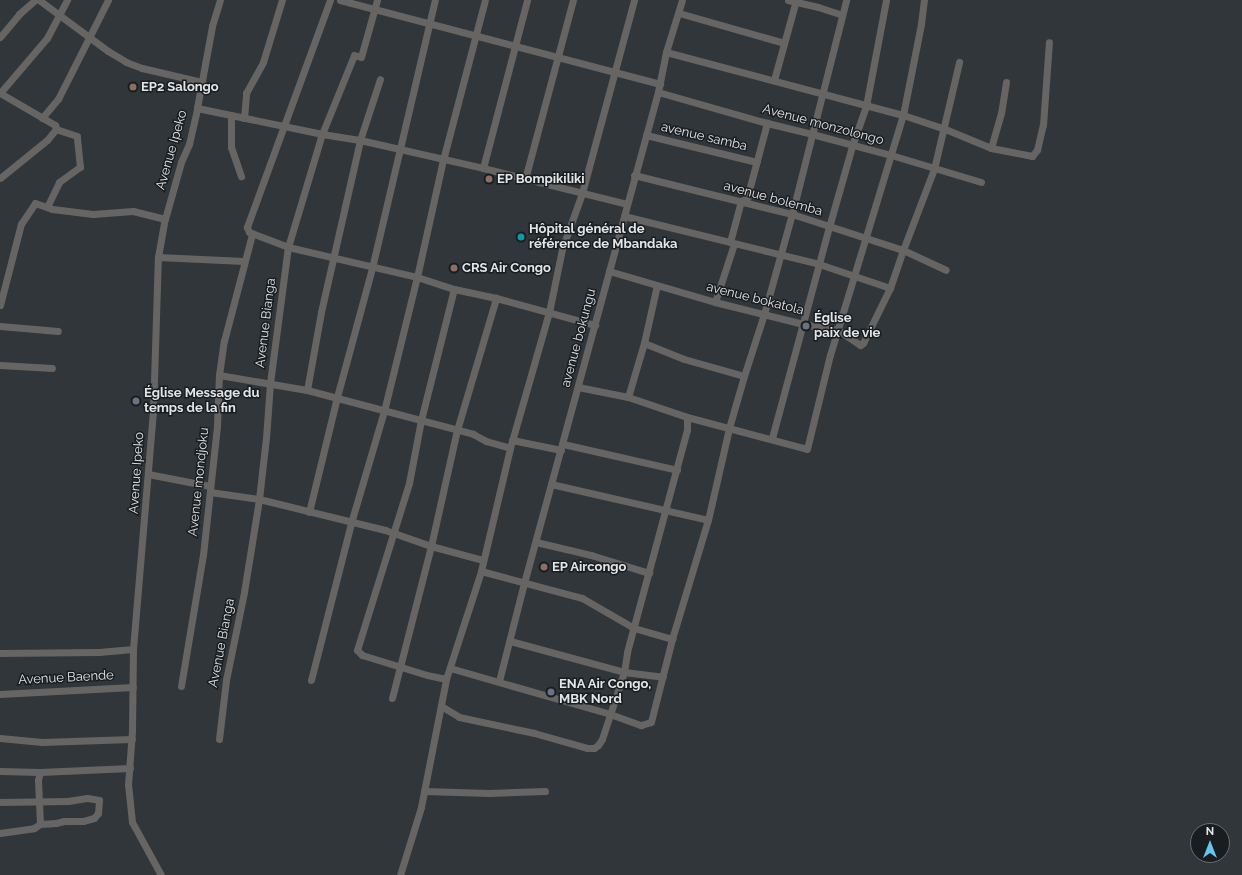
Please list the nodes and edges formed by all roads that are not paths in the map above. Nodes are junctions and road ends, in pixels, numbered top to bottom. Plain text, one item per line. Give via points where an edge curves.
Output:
1 (35, 0) edge
2 (39, 0) edge
3 (67, 0) edge
4 (108, 0) edge
5 (220, 0) edge
6 (282, 0) edge
7 (330, 0) edge
8 (340, 0) edge
9 (377, 0) edge
10 (435, 0) edge
11 (485, 0) edge
12 (528, 0) edge
13 (573, 0) edge
14 (634, 0) edge
15 (682, 0) edge
16 (846, 0) edge
17 (886, 0) edge
18 (924, 0) edge
19 (793, 1) edge
20 (374, 9) junction
21 (679, 13) junction
22 (58, 14) junction
23 (842, 15) junction
24 (430, 23) junction
25 (88, 35) junction
26 (476, 36) junction
27 (0, 37) edge
28 (1049, 42) dead end
29 (784, 43) junction
30 (516, 45) junction
31 (666, 52) junction
32 (558, 58) junction
33 (959, 62) dead end
34 (615, 72) junction
35 (380, 79) dead end
36 (774, 80) junction
37 (202, 82) junction
38 (1006, 82) dead end
39 (660, 84) junction
40 (658, 92) junction
41 (0, 93) edge
42 (821, 93) junction
43 (866, 106) junction
44 (197, 108) junction
45 (231, 115) junction
46 (903, 115) junction
47 (42, 118) junction
48 (244, 118) junction
49 (767, 123) junction
50 (284, 126) junction
51 (56, 129) junction
52 (945, 129) junction
53 (322, 134) junction
54 (812, 134) junction
55 (646, 135) junction
56 (360, 140) junction
57 (852, 146) junction
58 (991, 148) junction
59 (401, 150) junction
60 (891, 155) junction
61 (443, 160) junction
62 (757, 162) junction
63 (483, 168) junction
64 (934, 169) junction
65 (241, 176) dead end
66 (634, 176) junction
67 (0, 178) edge
68 (525, 179) junction
69 (981, 182) dead end
70 (582, 193) junction
71 (741, 201) junction
72 (626, 204) junction
73 (47, 207) junction
74 (792, 214) junction
75 (624, 216) junction
76 (165, 219) junction
77 (829, 227) junction
78 (252, 234) junction
79 (865, 237) junction
80 (732, 243) junction
81 (288, 247) junction
82 (903, 250) junction
83 (780, 254) junction
84 (158, 257) junction
85 (335, 258) junction
86 (244, 262) junction
87 (819, 264) junction
88 (372, 268) junction
89 (946, 270) dead end
90 (609, 271) junction
91 (854, 275) junction
92 (417, 277) junction
93 (656, 285) junction
94 (890, 288) junction
95 (454, 289) junction
96 (496, 298) junction
97 (715, 302) junction
98 (0, 306) edge
99 (549, 312) junction
100 (764, 314) junction
101 (803, 324) junction
102 (595, 325) junction
103 (0, 326) edge
104 (58, 330) dead end
105 (838, 330) junction
106 (644, 343) junction
107 (0, 364) edge
108 (52, 368) dead end
109 (219, 375) junction
110 (744, 376) junction
111 (270, 383) junction
112 (578, 387) junction
113 (308, 390) junction
114 (337, 397) junction
115 (628, 397) junction
116 (384, 411) junction
117 (686, 417) junction
118 (421, 420) junction
119 (729, 428) junction
120 (457, 430) junction
121 (772, 438) junction
122 (512, 440) junction
123 (562, 447) junction
124 (510, 448) junction
125 (677, 470) junction
126 (148, 474) junction
127 (552, 484) junction
128 (210, 489) junction
129 (259, 499) junction
130 (666, 511) junction
131 (309, 512) junction
132 (708, 520) junction
133 (351, 523) junction
134 (392, 534) junction
135 (536, 542) junction
136 (431, 546) junction
137 (483, 560) junction
138 (481, 571) junction
139 (649, 573) junction
140 (524, 583) junction
141 (634, 628) junction
142 (672, 640) junction
143 (510, 641) junction
144 (133, 649) junction
145 (0, 653) edge
146 (399, 667) junction
147 (450, 668) junction
148 (624, 672) junction
149 (663, 677) junction
150 (311, 680) dead end
151 (446, 680) junction
152 (499, 681) junction
153 (181, 686) dead end
154 (133, 687) junction
155 (0, 694) edge
156 (392, 698) dead end
157 (441, 706) junction
158 (610, 714) junction
159 (0, 738) edge
160 (132, 739) junction
161 (220, 739) dead end
162 (130, 768) junction
163 (0, 771) edge
164 (40, 772) junction
165 (424, 791) junction
166 (545, 791) dead end
167 (39, 801) junction
168 (0, 802) edge
169 (40, 824) junction
170 (0, 833) edge
171 (161, 875) edge
172 (400, 875) edge

1 - 27 street via 19,14
2 - 22 street
3 - 22 street
4 - 25 street
5 - 37 street, Avenue Ipeko via 212,26
6 - 48 street via 263,62 246,93
7 - 50 street
8 - 20 street
9 - 20 street, Avenue Bianga
10 - 24 street
11 - 26 street
12 - 30 street
13 - 32 street
14 - 34 street
15 - 21 street, avenue bokungu
16 - 23 street
17 - 43 street
18 - 46 street
19 - 23 street
19 - 29 street
20 - 24 street
20 - 53 street, Avenue Bianga via 360,57 354,56
21 - 29 street
21 - 31 street, avenue bokungu
22 - 25 street
22 - 41 street via 47,38
23 - 42 street
24 - 26 street
24 - 59 street
25 - 37 street via 126,62
25 - 47 street via 58,99
26 - 30 street
26 - 61 street
28 - 58 street via 1043,125 1036,150 1032,156
29 - 36 street
30 - 32 street
30 - 63 street
31 - 36 street
31 - 39 street, avenue bokungu
32 - 34 street
32 - 68 street
33 - 52 street, avenue bokatola
34 - 39 street
34 - 70 street
35 - 56 street
36 - 42 street
37 - 44 street, Avenue Ipeko
38 - 58 street
39 - 40 street, avenue bokungu
40 - 49 street, Avenue monzolongo
40 - 55 street, avenue bokungu
41 - 47 street
42 - 43 street
42 - 54 street
43 - 46 street
43 - 57 street
44 - 45 street
44 - 76 street, Avenue Ipeko via 189,144 181,162
45 - 48 street
45 - 65 street via 231,147
46 - 52 street
46 - 60 street
47 - 51 street via 55,125
48 - 50 street
49 - 54 street, Avenue monzolongo
49 - 62 street
50 - 53 street
50 - 78 street via 247,227
51 - 67 street via 47,140
51 - 73 street via 77,136 80,167 59,182
52 - 58 street
52 - 64 street, avenue bokatola
53 - 56 street
53 - 81 street, Avenue Bianga
54 - 57 street, Avenue monzolongo
54 - 74 street
55 - 62 street, avenue samba
55 - 66 street, avenue bokungu
56 - 59 street
56 - 85 street
57 - 60 street, Avenue monzolongo
57 - 77 street
59 - 61 street
59 - 88 street
60 - 64 street, Avenue monzolongo
60 - 79 street
61 - 63 street
61 - 92 street
62 - 71 street via 747,198
63 - 68 street
64 - 69 street, Avenue monzolongo
64 - 82 street, avenue bokatola
66 - 71 street, avenue bolemba
66 - 72 street, avenue bokungu
68 - 70 street
70 - 72 street
70 - 99 street via 562,249
71 - 74 street, avenue bolemba
71 - 80 street
72 - 75 street, avenue bokungu
73 - 76 street via 93,214 133,211
73 - 98 street via 35,203 21,224
74 - 77 street, avenue bolemba
74 - 83 street
75 - 80 street
75 - 90 street, avenue bokungu
76 - 84 street, Avenue Ipeko
77 - 79 street, avenue bolemba
77 - 87 street
78 - 81 street
78 - 86 street, Avenue mondjoku
79 - 82 street, avenue bolemba
79 - 91 street
80 - 83 street
80 - 97 street
81 - 85 street
81 - 111 street, Avenue Bianga
82 - 89 street
82 - 94 street, avenue bokatola
83 - 87 street
83 - 100 street
84 - 86 street
84 - 126 street, Avenue Ipeko via 156,360
85 - 88 street
85 - 113 street via 321,312
86 - 109 street, Avenue mondjoku via 230,312
87 - 91 street
87 - 101 street
88 - 92 street
88 - 114 street
90 - 93 street, avenue bokatola
90 - 102 street, avenue bokungu
91 - 94 street
91 - 105 street
92 - 95 street
92 - 116 street
93 - 97 street, avenue bokatola
93 - 106 street
94 - 105 street, avenue bokatola via 862,345 857,345
95 - 96 street
95 - 118 street
96 - 99 street
96 - 120 street
97 - 100 street, avenue bokatola
99 - 102 street
99 - 122 street
100 - 101 street, avenue bokatola
100 - 110 street
101 - 105 street, avenue bokatola
101 - 121 street
102 - 112 street, avenue bokungu
103 - 104 street
105 - 121 street via 807,449
106 - 110 street via 684,359
106 - 115 street
107 - 108 street
109 - 111 street
109 - 128 street, Avenue mondjoku via 217,426
110 - 119 street
111 - 113 street
111 - 129 street, Avenue Bianga
112 - 115 street
112 - 123 street, avenue bokungu
113 - 114 street
114 - 116 street
114 - 131 street
115 - 117 street
116 - 118 street
116 - 133 street
117 - 119 street
117 - 125 street via 687,430
118 - 120 street
118 - 134 street via 409,483
119 - 121 street
119 - 132 street
120 - 124 street via 473,434 486,442
120 - 136 street
122 - 123 street
122 - 124 street
123 - 125 street
123 - 127 street, avenue bokungu
124 - 137 street
125 - 130 street
126 - 128 street
126 - 144 street, Avenue Ipeko
127 - 130 street
127 - 135 street, avenue bokungu
128 - 129 street
128 - 153 street, Avenue mondjoku via 203,555
129 - 131 street
129 - 161 street, Avenue Bianga via 226,680
130 - 132 street
130 - 139 street
131 - 133 street
132 - 142 street
133 - 134 street
133 - 150 street
134 - 136 street
134 - 146 street via 357,650 362,655
135 - 139 street via 592,555
135 - 140 street, avenue bokungu
136 - 137 street
136 - 146 street
137 - 138 street
138 - 140 street
138 - 147 street
139 - 141 street
140 - 141 street via 582,598
140 - 143 street, avenue bokungu
141 - 142 street
141 - 148 street
142 - 149 street
143 - 148 street
143 - 152 street, avenue bokungu
144 - 145 street
144 - 154 street, Avenue Ipeko
146 - 151 street
146 - 156 street
147 - 151 street
147 - 152 street
148 - 149 street
148 - 158 street
149 - 158 street via 651,722 641,725
151 - 157 street
152 - 158 street
154 - 155 street, Avenue Baende
154 - 160 street, Avenue Ipeko
157 - 158 street via 459,717 534,733 587,748 594,748 602,739
157 - 165 street
159 - 160 street via 42,742
160 - 162 street, Avenue Ipeko
162 - 164 street
162 - 171 street, Avenue Ipeko via 130,818
163 - 164 street
164 - 167 street
165 - 166 street
165 - 172 street via 422,807
167 - 168 street
167 - 169 street
167 - 169 street via 87,798 99,800 98,813 94,818
169 - 170 street via 34,828

